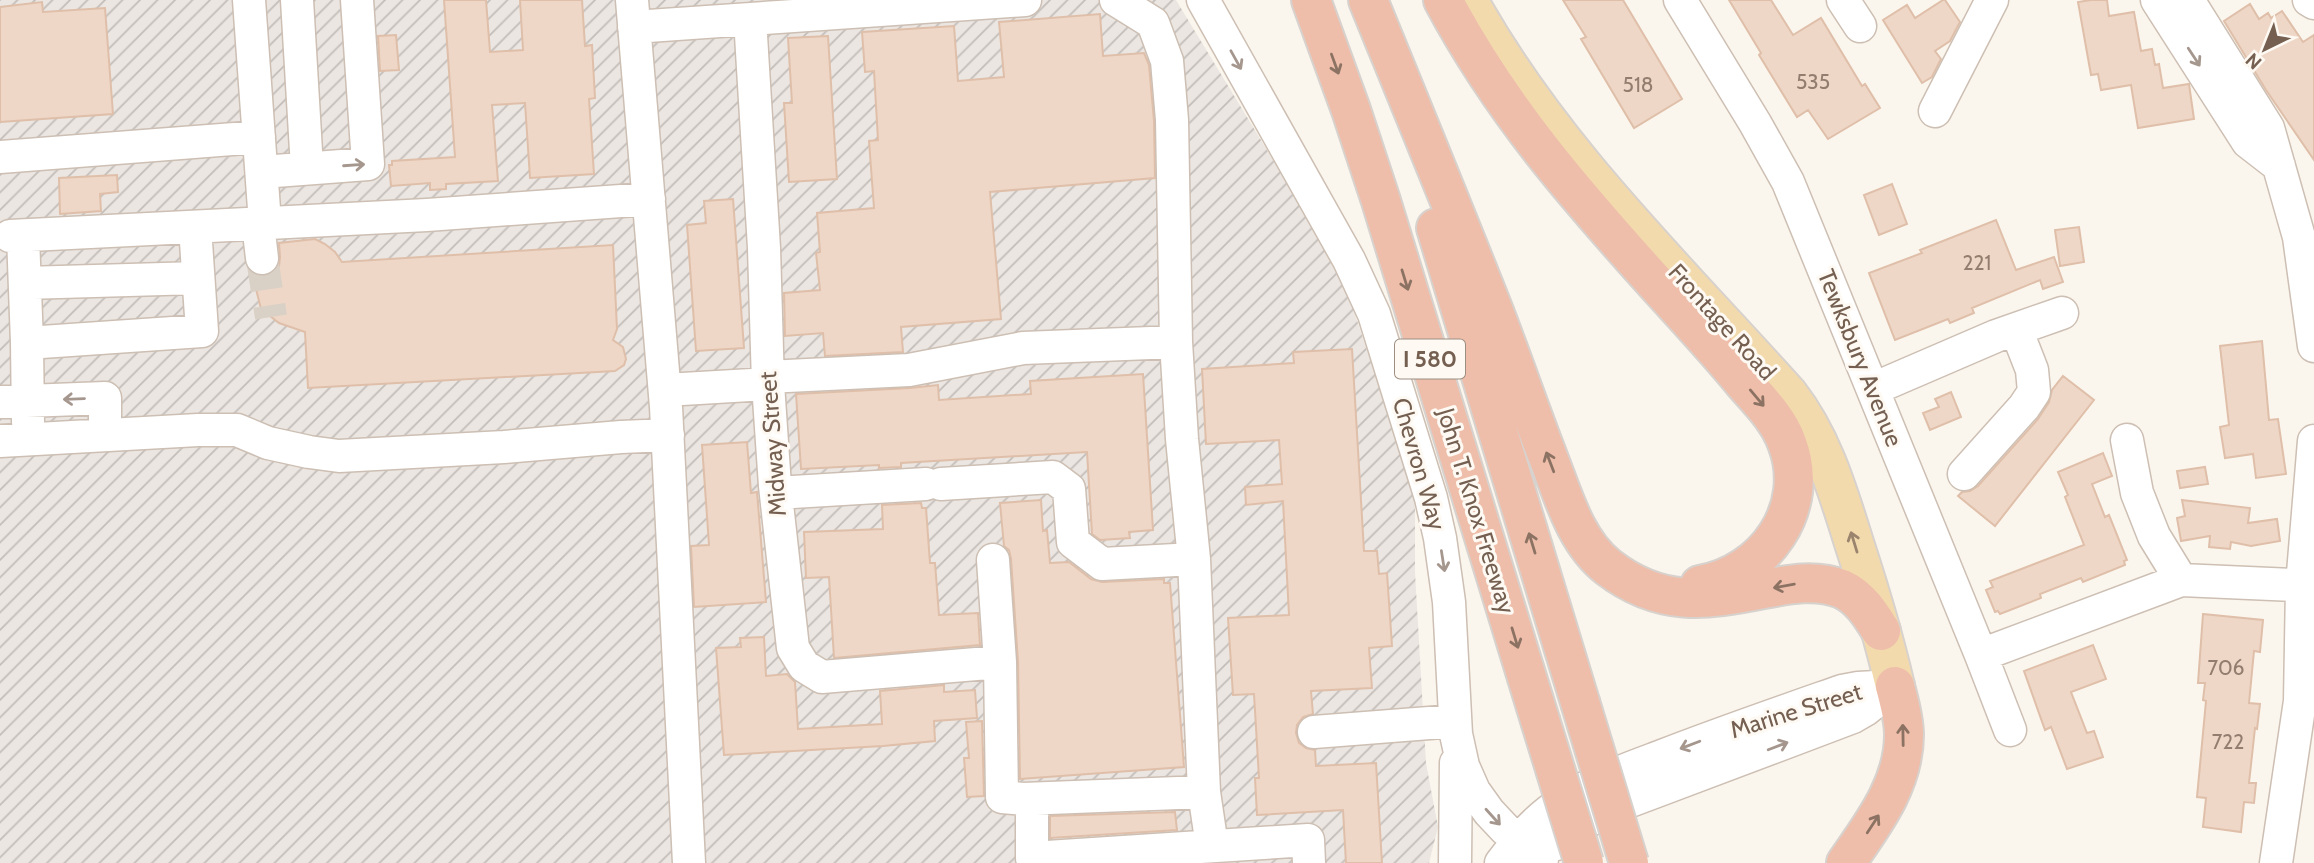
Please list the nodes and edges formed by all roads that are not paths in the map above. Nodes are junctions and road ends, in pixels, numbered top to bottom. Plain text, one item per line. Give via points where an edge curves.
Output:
1 (249, 0) edge
2 (297, 0) edge
3 (357, 0) edge
4 (1025, 0) edge
5 (1116, 0) edge
6 (1203, 0) edge
7 (1311, 0) edge
8 (1362, 0) edge
9 (1368, 0) edge
10 (1443, 0) edge
11 (1468, 0) edge
12 (1680, 0) edge
13 (1992, 0) edge
14 (2157, 0) edge
15 (2188, 0) edge
16 (2309, 0) edge
17 (938, 3) edge
18 (2314, 4) edge
19 (633, 14) edge
20 (750, 19) junction
21 (1935, 111) dead end
22 (259, 136) junction
23 (0, 157) edge
24 (2279, 166) junction
25 (307, 168) junction
26 (262, 172) junction
27 (649, 200) junction
28 (261, 224) junction
29 (195, 227) junction
30 (2306, 235) edge
31 (262, 258) tunnel mouth
32 (198, 278) junction
33 (25, 283) junction
34 (2062, 313) dead end
35 (2016, 329) junction
36 (1176, 342) junction
37 (27, 343) junction
38 (2314, 346) edge
39 (768, 381) junction
40 (1873, 389) junction
41 (665, 390) junction
42 (14, 401) edge
43 (105, 435) junction
44 (668, 435) junction
45 (2127, 440) dead end
46 (14, 441) edge
47 (2314, 442) edge
48 (1964, 474) dead end
49 (776, 493) junction
50 (1194, 559) junction
51 (993, 560) dead end
52 (1625, 579) junction
53 (2181, 580) junction
54 (2308, 586) edge
55 (1881, 631) junction
56 (1981, 656) junction
57 (1000, 662) junction
58 (1895, 686) junction
59 (1456, 728) junction
60 (2010, 730) dead end
61 (1314, 732) dead end
62 (1204, 792) junction
63 (1032, 799) junction
64 (1212, 846) junction
65 (1525, 856) edge
66 (689, 863) edge
67 (1174, 863) edge
68 (1309, 863) edge
69 (1455, 863) edge
70 (1584, 863) edge
71 (1629, 863) edge
72 (1846, 863) edge
73 (2276, 863) edge

1 - 22 street
2 - 25 street
25 -> 3 street via 368,164
4 - 17 street
5 - 36 street via 1153,23 1167,61
6 -> 59 street, Chevron Way via 1349,260 1377,323 1440,538 1450,611
7 -> 70 highway, John T. Knox Freeway / I 580, bridge via 1381,201
71 -> 8 highway, John T. Knox Freeway / I 580, bridge via 1422,182
52 -> 9 highway via 1593,553 1574,522
10 -> 52 highway via 1488,77 1541,153 1762,403 1788,444 1794,479 1791,502 1777,536 1761,555 1736,573 1709,583 1669,586
55 -> 11 main road, Frontage Road via 1833,476 1809,423 1571,154 1504,61
12 - 40 street, Tewksbury Avenue via 1788,182
13 - 21 street
14 -> 24 street via 2249,142
15 - 24 street via 2268,128
16 - 18 street
17 - 20 street
19 - 20 street
19 - 27 street
20 - 39 street, Midway Street via 765,248
22 - 23 street
22 - 26 street
24 - 30 street
25 - 26 street
26 - 28 street
27 - 28 street
27 - 41 street
28 - 29 street
28 - 31 street
29 - 32 street
29 - 33 street via 17,236
30 - 38 street
32 - 33 street
32 - 37 street via 202,331
33 - 37 street
34 - 35 street
35 - 40 street
35 - 48 street via 2035,392
36 - 39 street via 1023,348 909,370
36 - 50 street
37 - 42 street
39 - 41 street
39 - 49 street, Midway Street
40 - 56 street, Tewksbury Avenue
41 - 44 street
43 -> 42 street via 105,398
42 - 46 street
43 - 44 street via 237,430 268,443 339,456
43 - 46 street
44 - 66 street
45 - 53 street via 2137,493 2154,536
47 - 54 street
49 - 50 street via 1053,477 1069,489 1073,542 1102,564
49 - 57 street, Midway Street via 793,648 804,666 822,677
50 - 62 street
51 - 57 street
55 -> 52 highway via 1853,595 1828,585 1798,583 1703,600 1667,595
53 - 54 street
53 - 56 street
54 - 73 street via 2300,701
55 - 58 main road, Frontage Road
56 - 60 street, Tewksbury Avenue
57 - 63 street via 1002,797
58 - 65 street, Marine Street via 1842,691 1622,771 1568,797 1541,818
72 -> 58 highway via 1881,812 1899,770 1904,735
59 - 61 street
59 -> 65 street, Chevron Way via 1463,766 1474,791
59 - 69 street
62 - 63 street
62 - 64 street
63 - 64 street via 1032,858
64 - 67 street
64 - 68 street via 1308,840

